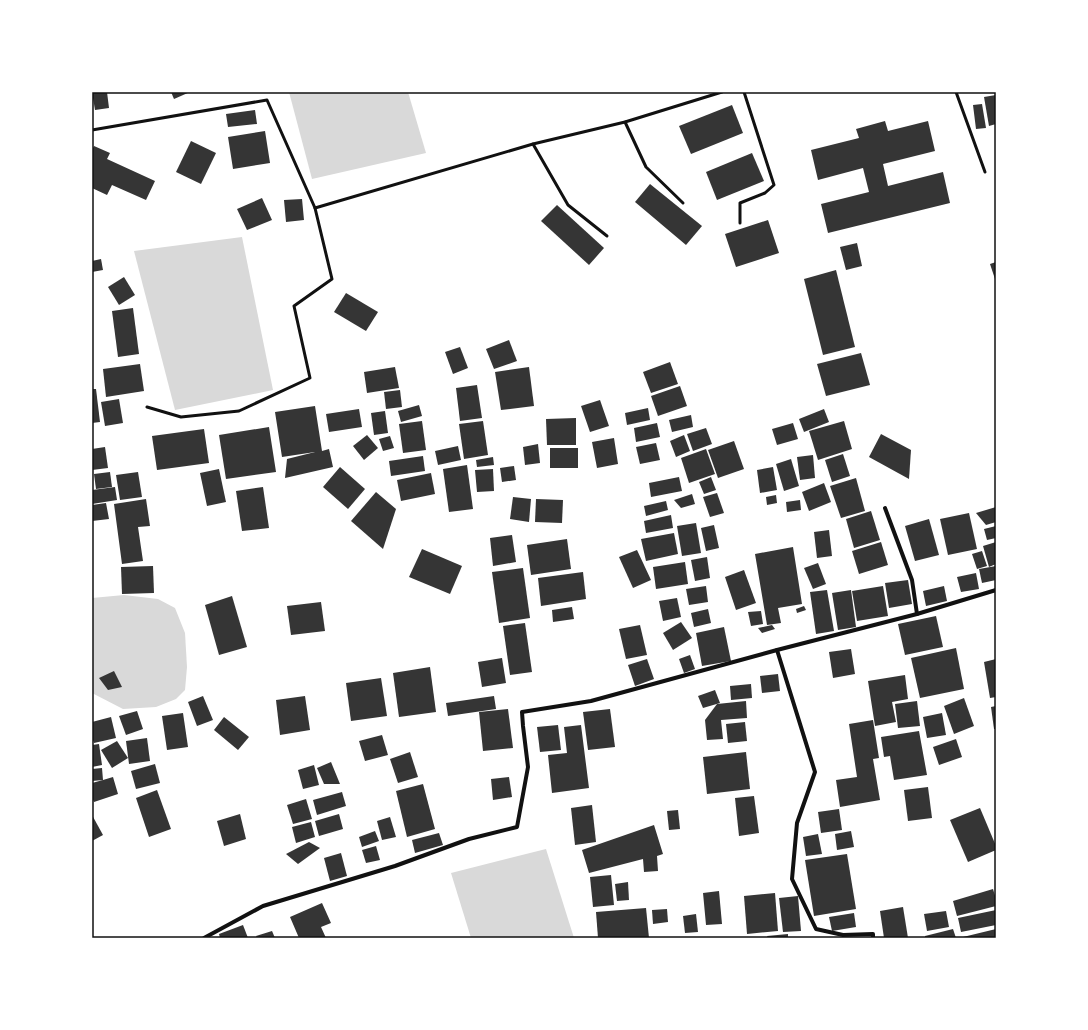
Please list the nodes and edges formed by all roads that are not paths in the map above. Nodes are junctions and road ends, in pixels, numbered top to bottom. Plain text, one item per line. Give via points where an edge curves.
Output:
1 (722, 92) edge
2 (744, 92) edge
3 (956, 92) edge
4 (625, 122) junction
5 (92, 130) edge
6 (533, 144) junction
7 (985, 172) dead end
8 (684, 203) dead end
9 (315, 208) junction
10 (740, 222) dead end
11 (607, 236) dead end
12 (147, 407) dead end
13 (885, 508) dead end
14 (996, 590) edge
15 (917, 614) junction
16 (777, 650) junction
17 (204, 938) edge
18 (873, 938) edge

1 - 4 lane
2 - 10 lane via 774,185 765,193 740,203
3 - 7 lane
4 - 6 lane
4 - 8 lane via 646,167
5 - 9 lane via 266,100
6 - 9 lane
6 - 11 lane via 568,205
9 - 12 lane via 332,278 294,306 310,378 239,411 181,417
13 - 15 street via 912,580
14 - 15 street
15 - 16 street
16 - 17 street via 591,701 522,712 528,767 517,827 469,839 395,866 263,906
16 - 18 street via 815,772 797,823 792,879 816,929 843,935 873,934

